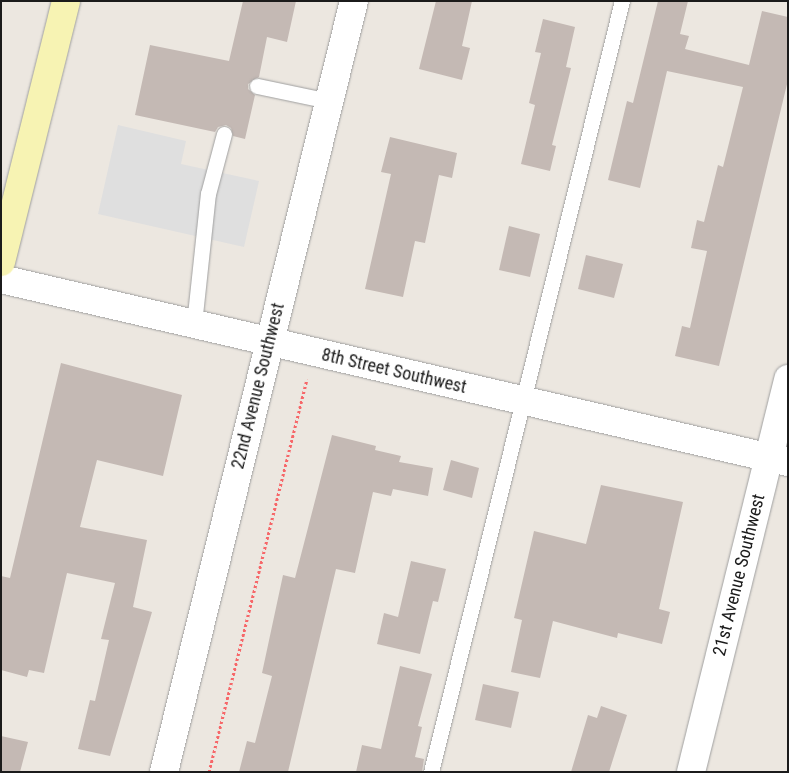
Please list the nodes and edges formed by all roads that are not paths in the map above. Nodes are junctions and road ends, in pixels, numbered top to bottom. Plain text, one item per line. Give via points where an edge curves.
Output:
1 (66, 1) edge
2 (354, 1) edge
3 (622, 1) edge
4 (257, 86) dead end
5 (329, 102) junction
6 (224, 134) dead end
7 (1, 262) edge
8 (1, 279) edge
9 (194, 324) junction
10 (269, 342) junction
11 (788, 379) edge
12 (523, 401) junction
13 (778, 460) edge
14 (164, 772) edge
15 (431, 772) edge
16 (691, 772) edge

1 - 7 main road
2 - 5 street, 22nd Avenue Southwest
3 - 12 lane
4 - 5 lane
5 - 10 street, 22nd Avenue Southwest
6 - 9 lane via 208,194
8 - 9 street, 8th Street Southwest
9 - 10 street, 8th Street Southwest
10 - 12 street, 8th Street Southwest
10 - 14 street, 22nd Avenue Southwest
11 - 13 street, 21st Avenue Southwest
12 - 13 street, 8th Street Southwest
12 - 15 lane
13 - 16 street, 21st Avenue Southwest

